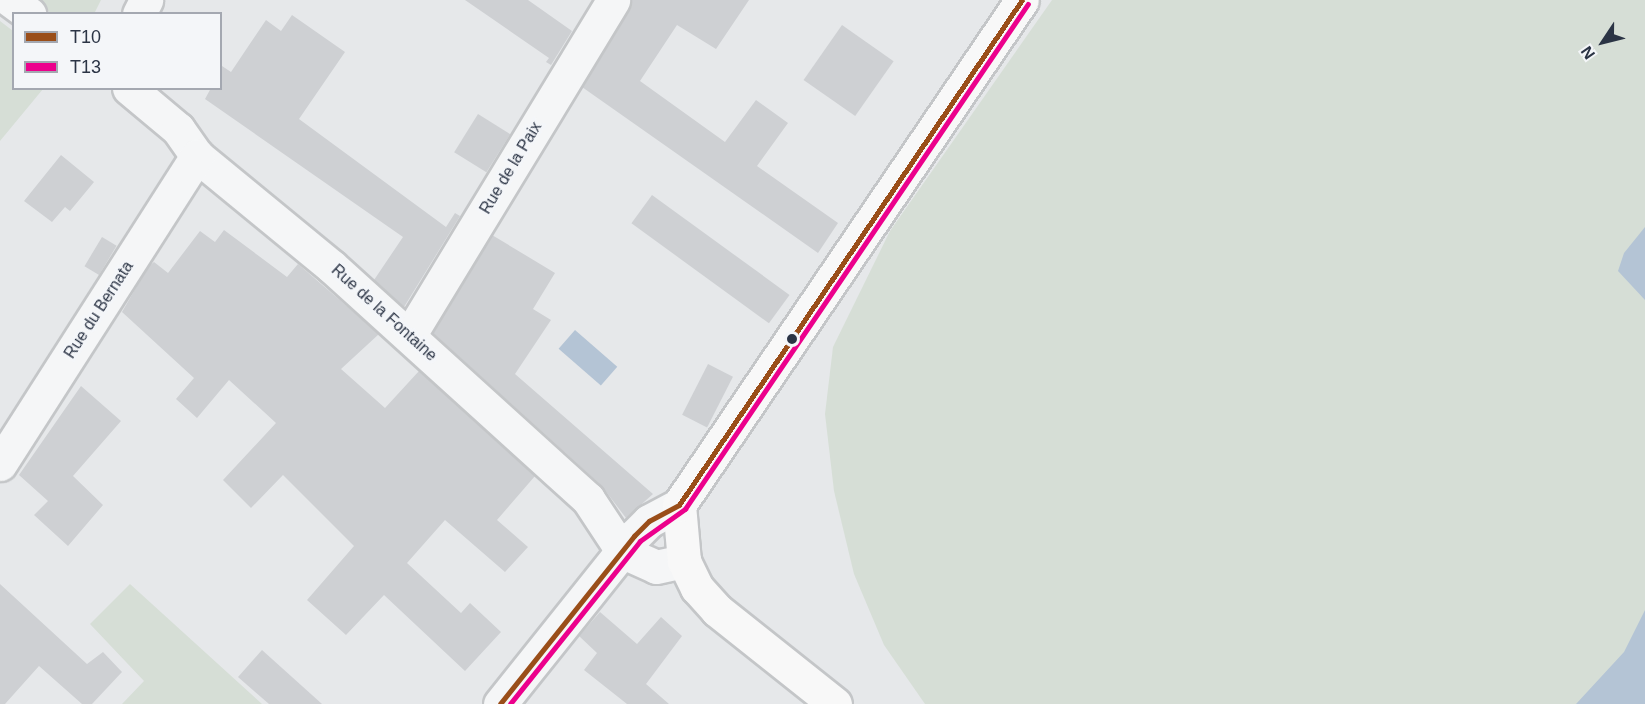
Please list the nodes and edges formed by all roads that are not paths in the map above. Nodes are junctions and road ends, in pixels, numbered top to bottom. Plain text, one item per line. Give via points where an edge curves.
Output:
1 (10, 0) edge
2 (613, 0) edge
3 (1022, 0) edge
4 (26, 12) edge
5 (131, 90) edge
6 (197, 156) junction
7 (409, 336) junction
8 (0, 464) edge
9 (679, 505) junction
10 (623, 552) junction
11 (684, 561) junction
12 (500, 704) edge
13 (836, 704) edge

1 - 4 street
2 - 7 street, Rue de la Paix
3 - 9 main road
5 - 6 street, Rue de la Fontaine via 178,129
6 - 7 street, Rue de la Fontaine
6 - 8 street, Rue du Bernata
7 - 10 street, Rue de la Fontaine via 588,498
9 - 10 street via 649,521
9 - 11 main road
10 - 11 street via 656,567
10 - 12 street
11 - 13 main road via 697,588 717,610

